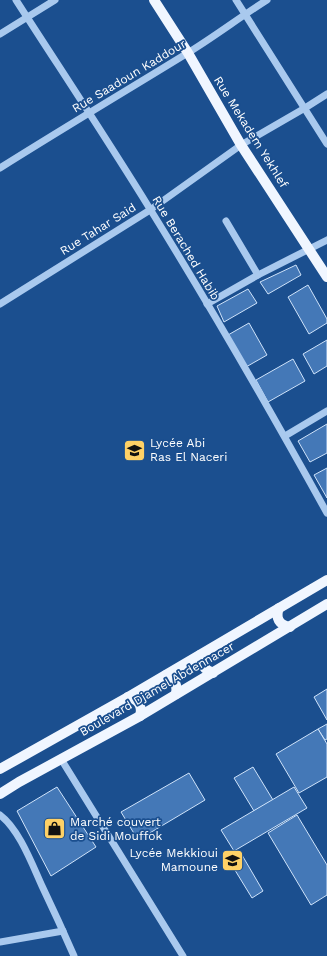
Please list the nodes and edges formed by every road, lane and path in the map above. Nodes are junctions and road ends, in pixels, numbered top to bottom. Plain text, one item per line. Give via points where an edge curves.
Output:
1 (16, 0) edge
2 (55, 0) edge
3 (154, 0) edge
4 (236, 0) edge
5 (267, 0) edge
6 (245, 14) junction
7 (28, 18) junction
8 (0, 34) edge
9 (188, 53) junction
10 (327, 94) edge
11 (305, 108) junction
12 (89, 112) junction
13 (242, 144) junction
14 (327, 144) edge
15 (0, 168) edge
16 (150, 210) junction
17 (226, 221) dead end
18 (327, 240) edge
19 (309, 248) junction
20 (258, 275) junction
21 (327, 277) edge
22 (0, 304) edge
23 (207, 304) junction
24 (327, 411) edge
25 (285, 436) junction
26 (327, 513) edge
27 (327, 580) edge
28 (327, 604) edge
29 (279, 608) junction
30 (290, 627) junction
31 (200, 655) junction
32 (213, 673) junction
33 (166, 675) junction
34 (176, 694) junction
35 (128, 697) junction
36 (140, 716) junction
37 (61, 759) junction
38 (0, 769) edge
39 (0, 794) edge
40 (0, 815) edge
41 (63, 931) junction
42 (0, 942) edge
43 (74, 956) edge
44 (183, 956) edge

1 - 7 street, Rue Berached Habib
2 - 7 street
3 - 9 main road, Rue Mekadem Yekhlef
4 - 6 street
5 - 6 street, Rue Saadoun Kaddour
6 - 9 street, Rue Saadoun Kaddour
6 - 11 street
7 - 8 street
7 - 12 street, Rue Berached Habib
9 - 12 street, Rue Saadoun Kaddour
9 - 13 main road, Rue Mekadem Yekhlef
10 - 11 street, Rue Tahar Said
11 - 13 street, Rue Tahar Said
11 - 14 street
12 - 15 street, Rue Saadoun Kaddour
12 - 16 street, Rue Berached Habib
13 - 16 street, Rue Tahar Said
13 - 19 main road, Rue Mekadem Yekhlef
16 - 22 street, Rue Tahar Said
16 - 23 street, Rue Berached Habib
17 - 20 street
18 - 19 street
19 - 20 street
19 - 21 main road, Rue Mekadem Yekhlef
20 - 23 street
23 - 25 street, Rue Berached Habib
24 - 25 street
25 - 26 street, Rue Berached Habib
27 - 29 main road, Boulevard Djamel Abdennacer
28 - 30 main road, Boulevard Djamel Abdennacer
29 - 30 main road via 278,619 283,625
29 - 31 main road, Boulevard Djamel Abdennacer
30 - 32 main road, Boulevard Djamel Abdennacer
31 - 32 main road via 203,666
31 - 33 main road, Boulevard Djamel Abdennacer
32 - 34 main road, Boulevard Djamel Abdennacer
33 - 34 main road via 174,680
33 - 35 main road, Boulevard Djamel Abdennacer
34 - 36 main road, Boulevard Djamel Abdennacer
35 - 36 main road via 135,699 140,705
35 - 38 main road, Boulevard Djamel Abdennacer
36 - 37 main road, Boulevard Djamel Abdennacer
37 - 39 main road, Boulevard Djamel Abdennacer
37 - 44 street
40 - 41 street via 18,836
41 - 42 street
41 - 43 street

